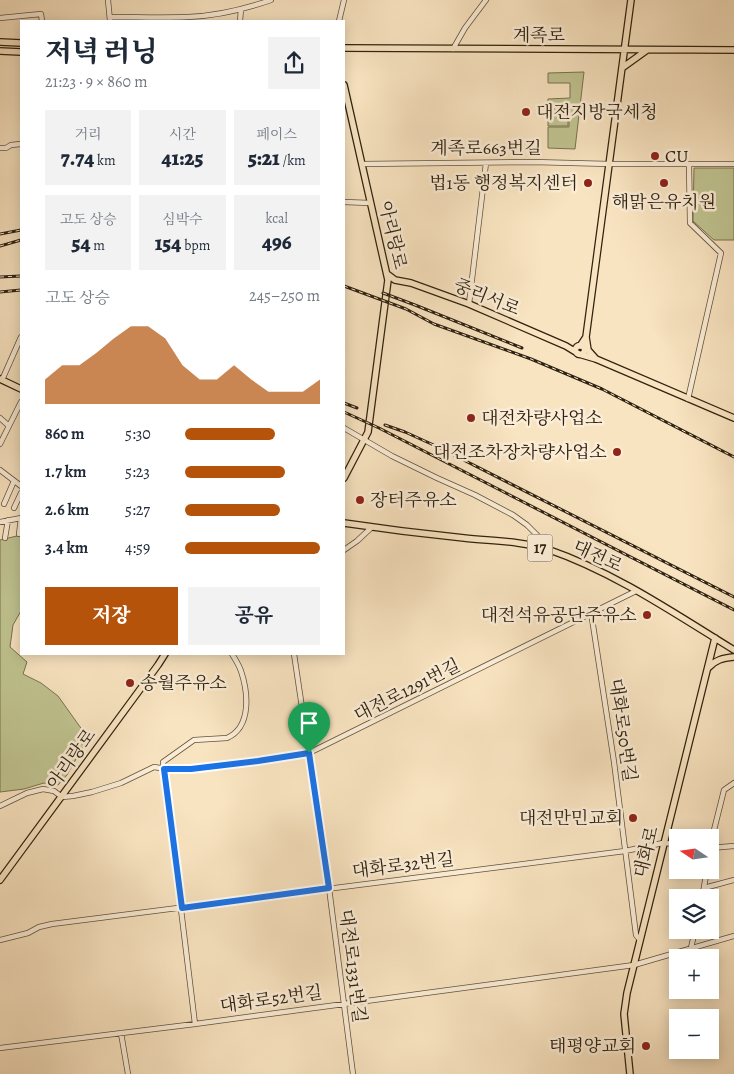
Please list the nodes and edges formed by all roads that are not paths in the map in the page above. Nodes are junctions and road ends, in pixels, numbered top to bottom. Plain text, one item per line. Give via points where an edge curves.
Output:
1 (108, 0) edge
2 (271, 0) edge
3 (344, 0) edge
4 (486, 0) edge
5 (631, 0) edge
6 (241, 9) junction
7 (0, 18) edge
8 (110, 19) edge
9 (42, 20) edge
10 (240, 20) edge
11 (339, 20) edge
12 (0, 42) edge
13 (20, 43) edge
14 (345, 48) edge
15 (454, 49) junction
16 (624, 50) junction
17 (647, 50) junction
18 (734, 50) edge
19 (0, 51) edge
20 (20, 52) edge
21 (622, 68) junction
22 (345, 89) edge
23 (20, 144) edge
24 (0, 148) edge
25 (486, 163) junction
26 (362, 164) junction
27 (610, 164) junction
28 (690, 164) junction
29 (734, 164) edge
30 (345, 202) edge
31 (370, 203) junction
32 (387, 274) junction
33 (395, 280) junction
34 (387, 287) junction
35 (468, 304) junction
36 (20, 339) edge
37 (586, 339) junction
38 (568, 346) junction
39 (582, 348) junction
40 (579, 354) junction
41 (594, 357) junction
42 (1, 380) edge
43 (20, 389) edge
44 (688, 399) junction
45 (20, 404) edge
46 (0, 418) edge
47 (734, 418) edge
48 (9, 426) junction
49 (345, 429) edge
50 (364, 439) junction
51 (0, 444) edge
52 (0, 470) edge
53 (345, 476) edge
54 (14, 481) junction
55 (20, 485) edge
56 (20, 495) edge
57 (4, 504) dead end
58 (14, 508) dead end
59 (20, 518) edge
60 (8, 520) junction
61 (0, 522) edge
62 (346, 524) edge
63 (372, 527) junction
64 (5, 538) dead end
65 (345, 549) edge
66 (546, 549) junction
67 (636, 591) junction
68 (591, 612) junction
69 (715, 638) junction
70 (734, 650) edge
71 (164, 655) edge
72 (233, 655) edge
73 (294, 655) edge
74 (734, 657) edge
75 (708, 668) junction
76 (309, 753) junction
77 (164, 769) junction
78 (734, 783) edge
79 (62, 797) junction
80 (0, 806) edge
81 (714, 829) edge
82 (663, 843) junction
83 (669, 843) edge
84 (734, 846) edge
85 (719, 847) edge
86 (625, 851) junction
87 (706, 879) edge
88 (0, 880) edge
89 (734, 880) edge
90 (329, 888) junction
91 (704, 888) joint
92 (182, 908) junction
93 (734, 936) edge
94 (693, 939) edge
95 (0, 940) edge
96 (640, 940) junction
97 (691, 948) junction
98 (634, 965) junction
99 (343, 1003) junction
100 (195, 1024) junction
101 (121, 1033) junction
102 (0, 1048) edge
103 (128, 1074) edge
104 (353, 1074) edge
105 (630, 1074) edge

1 - 8 street
2 - 6 street
3 - 11 street
4 - 15 street
5 - 16 main road
6 - 8 street via 188,17
6 - 10 street
7 - 9 street via 41,14
12 - 13 main road
14 - 15 main road, 계족로
15 - 16 main road, 계족로
16 - 17 main road, 계족로
16 - 21 main road
17 - 18 main road, 계족로
17 - 21 main road
19 - 20 main road
21 - 27 main road
22 - 26 main road, 아리랑로
23 - 24 street
25 - 26 street, 계족로663번길
25 - 27 street, 계족로663번길
25 - 35 street
26 - 31 main road, 아리랑로
27 - 28 street, 계족로663번길
27 - 37 main road
28 - 29 street, 계족로663번길
28 - 44 street via 690,223 721,252
30 - 31 street
31 - 32 main road, 아리랑로
32 - 33 main road, 중리서로
32 - 34 main road, 아리랑로
33 - 34 main road
33 - 35 main road, 중리서로
34 - 50 main road, 아리랑로 via 368,432
35 - 38 main road, 중리서로
36 - 42 street
37 - 38 main road
37 - 39 main road
37 - 41 main road via 588,350
38 - 39 main road
38 - 40 main road
39 - 40 main road via 576,351
39 - 41 main road
40 - 41 main road
41 - 44 main road
42 - 43 main road
44 - 47 main road
45 - 48 street
46 - 48 street
48 - 51 street
49 - 50 street
50 - 53 main road, 아리랑로
50 - 66 street via 513,515 538,536
52 - 54 street
54 - 55 street
54 - 57 street
56 - 58 street
59 - 60 street
60 - 61 street
60 - 64 street
62 - 63 main road, 대전로 / 17
63 - 65 street
63 - 66 main road, 대전로 / 17 via 520,543
66 - 67 main road, 대전로 / 17 via 597,570
67 - 68 street, 대전로1291번길
67 - 69 main road, 대전로 / 17
68 - 76 street, 대전로1291번길
68 - 86 street, 대화로50번길
69 - 70 main road, 대전로 / 17
69 - 75 main road, 대화로
71 - 79 main road, 아리랑로
72 - 77 street via 241,669 246,688 246,712 240,728 227,738 194,740 163,762
73 - 76 street, 대전로1331번길
74 - 75 main road via 719,660
75 - 82 main road, 대화로
76 - 77 street, 대전로1291번길 via 210,767
76 - 90 street, 대전로1331번길
77 - 79 street, 대전로1291번길 via 154,767 114,786
77 - 92 street
78 - 81 street via 724,790
79 - 80 street via 43,789
79 - 88 main road, 아리랑로
82 - 83 street, 대화로32번길
82 - 86 street, 대화로32번길
82 - 96 main road, 대화로
84 - 85 street
86 - 90 street, 대화로32번길
86 - 96 street, 대화로50번길 via 636,935
87 - 91 street
89 - 91 street
90 - 92 street, 대화로32번길
90 - 99 street, 대전로1331번길
92 - 95 street, 대화로32번길 via 52,924
92 - 100 street
93 - 97 street, 대화로52번길
94 - 97 street
96 - 98 main road, 대화로
97 - 98 street, 대화로52번길
98 - 99 street, 대화로52번길
98 - 105 main road, 대화로 via 624,1014
99 - 100 street, 대화로52번길
99 - 104 street, 대전로1331번길
100 - 101 street, 대화로52번길
101 - 102 street, 대화로52번길
101 - 103 street

